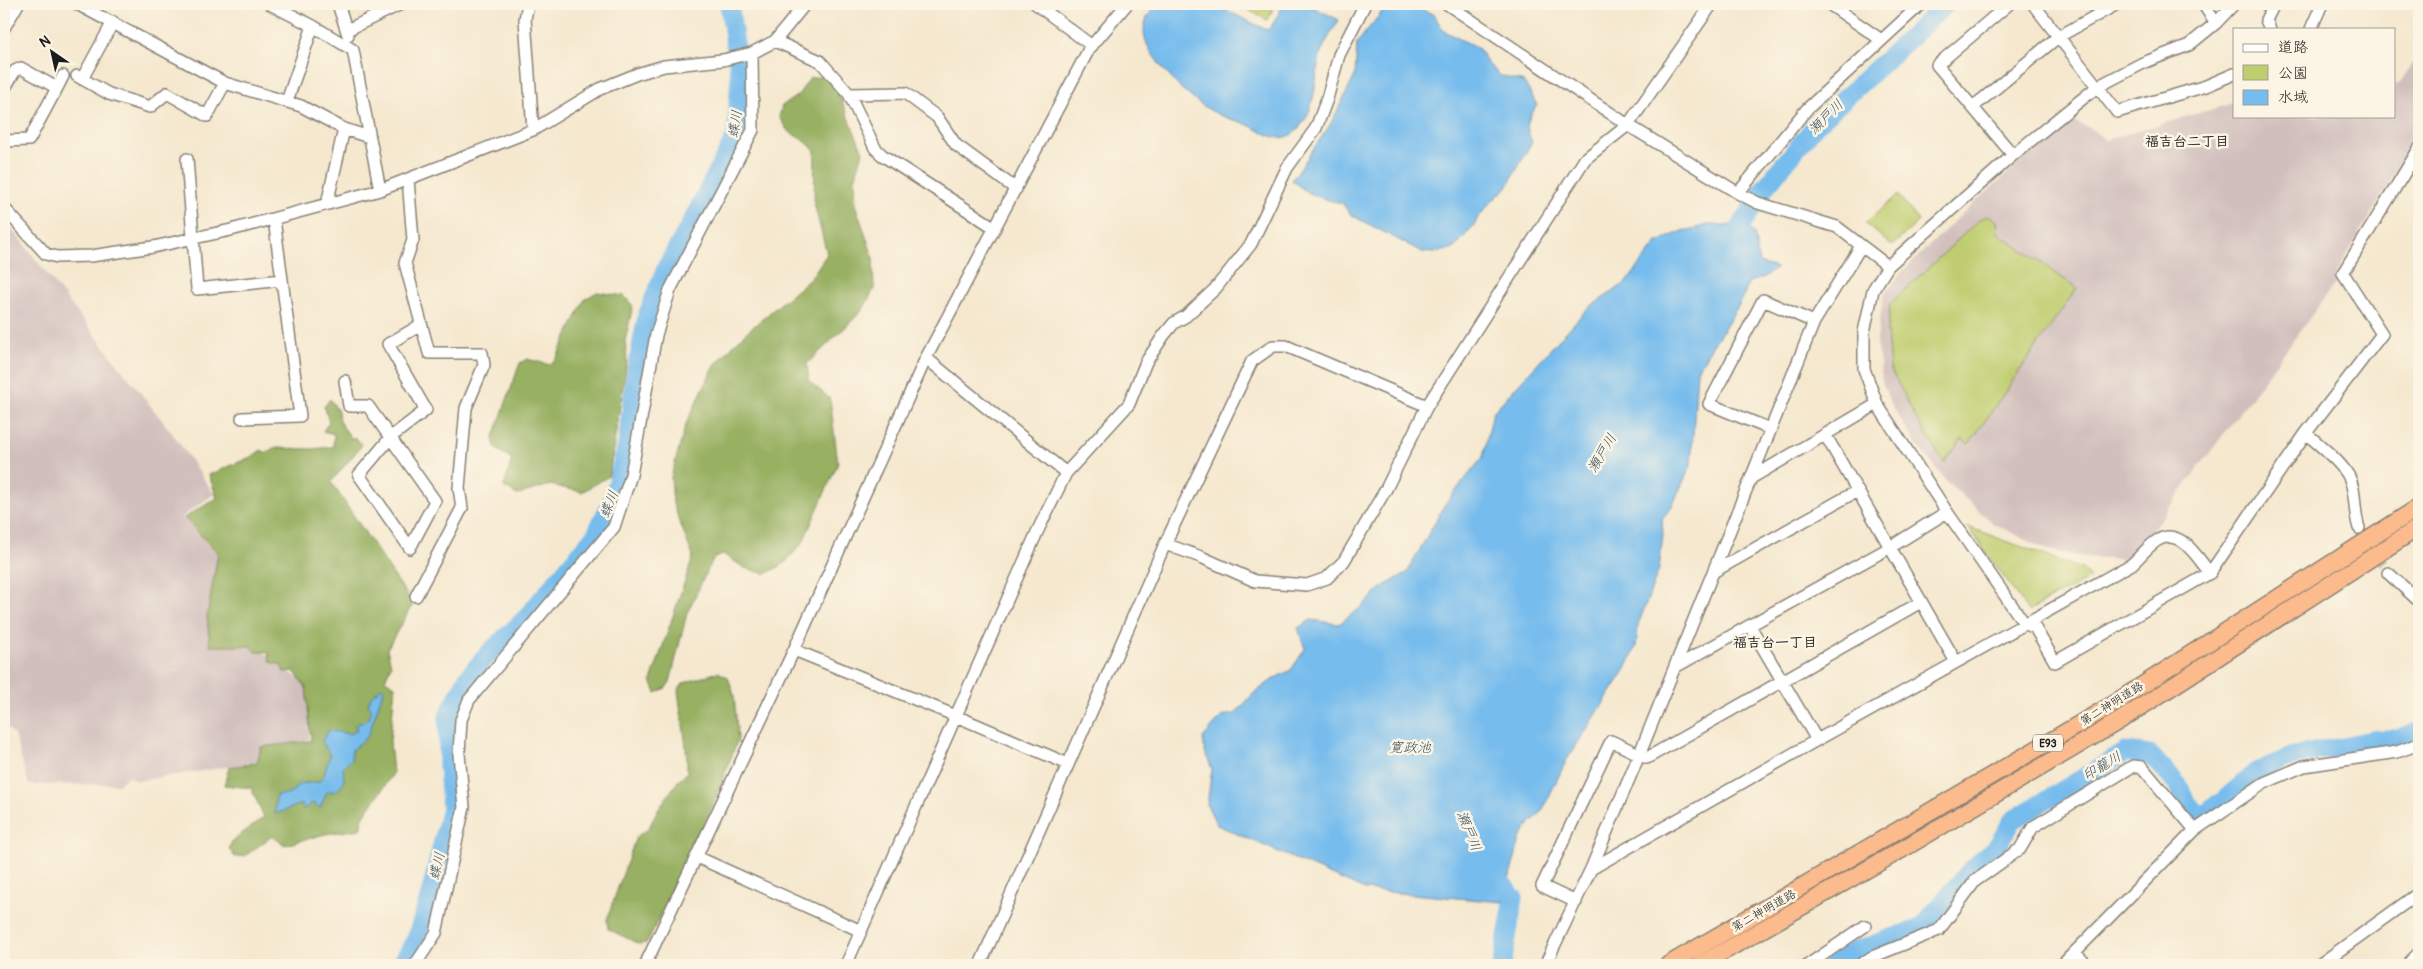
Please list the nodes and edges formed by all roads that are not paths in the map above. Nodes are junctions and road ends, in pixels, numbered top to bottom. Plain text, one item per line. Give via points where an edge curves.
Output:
1 (18, 4) edge
2 (77, 4) edge
3 (270, 4) edge
4 (338, 4) edge
5 (401, 4) edge
6 (528, 4) edge
7 (805, 4) edge
8 (1036, 4) edge
9 (1127, 4) edge
10 (1365, 4) edge
11 (1447, 4) edge
12 (1712, 4) edge
13 (1829, 4) edge
14 (1921, 4) edge
15 (2009, 4) edge
16 (2033, 4) edge
17 (2117, 4) edge
18 (2203, 4) edge
19 (2234, 4) edge
20 (2274, 4) edge
21 (2322, 4) edge
22 (113, 22) junction
23 (2216, 23) junction
24 (313, 26) junction
25 (4, 28) edge
26 (2270, 28) edge
27 (2311, 28) edge
28 (347, 30) junction
29 (2058, 37) junction
30 (1880, 40) junction
31 (775, 41) junction
32 (1092, 46) junction
33 (353, 50) junction
34 (752, 53) junction
35 (2233, 74) edge
36 (63, 76) dead end
37 (225, 83) junction
38 (2097, 87) junction
39 (57, 88) junction
40 (4, 89) edge
41 (849, 94) junction
42 (287, 101) junction
43 (1973, 107) junction
44 (1628, 124) junction
45 (344, 129) junction
46 (533, 130) junction
47 (369, 137) junction
48 (4, 141) edge
49 (2419, 149) edge
50 (2013, 155) junction
51 (187, 159) dead end
52 (408, 179) junction
53 (1016, 189) junction
54 (380, 190) junction
55 (1738, 193) junction
56 (327, 204) junction
57 (4, 208) edge
58 (274, 219) junction
59 (995, 228) junction
60 (194, 238) junction
61 (1861, 246) junction
62 (1888, 266) junction
63 (282, 280) junction
64 (1814, 322) junction
65 (421, 325) junction
66 (926, 358) junction
67 (345, 381) dead end
68 (1877, 404) junction
69 (1427, 406) junction
70 (242, 418) dead end
71 (1770, 429) junction
72 (2306, 433) junction
73 (1826, 436) junction
74 (391, 437) junction
75 (1066, 473) junction
76 (1753, 477) junction
77 (1857, 491) junction
78 (2419, 507) edge
79 (1947, 512) junction
80 (2419, 527) edge
81 (2359, 528) tunnel mouth
82 (1165, 544) junction
83 (1890, 548) junction
84 (1715, 571) junction
85 (2210, 573) junction
86 (2388, 573) tunnel mouth
87 (416, 596) dead end
88 (2419, 601) edge
89 (1921, 602) junction
90 (2024, 622) junction
91 (1750, 626) junction
92 (794, 650) junction
93 (1956, 662) junction
94 (1677, 666) junction
95 (1782, 681) junction
96 (956, 716) junction
97 (1817, 740) junction
98 (2419, 744) edge
99 (1640, 754) junction
100 (1068, 764) junction
101 (2195, 830) junction
102 (696, 857) junction
103 (1591, 869) junction
104 (2419, 893) edge
105 (1576, 902) junction
106 (1866, 926) dead end
107 (861, 931) junction
108 (2075, 953) junction
109 (2419, 953) edge
110 (416, 965) edge
111 (645, 965) edge
112 (846, 965) edge
113 (980, 965) edge
114 (1545, 965) edge
115 (1668, 965) edge
116 (1700, 965) edge
117 (1808, 965) edge
118 (1860, 965) edge
119 (2062, 965) edge
120 (2087, 965) edge
121 (2319, 965) edge
122 (2407, 965) edge

1 - 25 street
2 - 22 street
3 - 24 street
4 - 28 street
5 - 28 street
6 - 46 street via 524,20
7 - 31 street
8 - 32 street
9 - 32 street
10 - 75 street via 1339,55 1316,128 1287,168 1251,244 1215,289 1186,316 1174,322 1146,362 1129,404
11 - 44 street
12 - 44 street
13 - 30 street
14 - 30 street
15 - 43 street via 1937,65
16 - 29 street
17 - 29 street
18 - 23 street
19 - 23 street
20 - 26 street via 2266,20
21 - 27 street
22 - 37 street
22 - 37 street via 80,77 108,94 150,107 167,93 207,116
23 - 38 street via 2189,45 2143,63
24 - 33 street
24 - 42 street
28 - 33 street
29 - 38 street
29 - 43 street
30 - 55 street via 1807,109
31 - 34 street
31 - 41 street via 820,61
32 - 53 street
33 - 47 street
34 - 46 street via 723,60 664,66 637,74 600,89
34 - 110 street via 753,130 670,290 656,335 632,475 614,527 469,700 461,720 459,754 464,807 436,933
35 - 38 street via 2206,86 2117,112
36 - 39 street
37 - 42 street
38 - 50 street
39 - 40 street via 21,68 15,71
39 - 48 street via 29,140
41 - 53 street via 905,93 937,117 956,145
41 - 59 street via 875,148
42 - 45 street
43 - 50 street
44 - 55 street
44 - 69 street via 1585,159
45 - 47 street
45 - 56 street
46 - 52 street
47 - 54 street
49 - 72 street via 2343,273 2382,334
50 - 62 street
51 - 60 street
52 - 54 street
52 - 65 street via 413,240 405,263
53 - 59 street
54 - 56 street
55 - 61 street via 1758,203 1837,227
56 - 58 street
57 - 60 street via 46,254 57,257 91,256
58 - 60 street
58 - 63 street
59 - 66 street
60 - 63 street via 197,289
61 - 62 street
61 - 64 street
62 - 68 street via 1872,290 1864,332 1864,369
63 - 70 street via 300,416
64 - 71 street
64 - 71 street via 1763,300 1709,404
65 - 74 street via 388,344 426,410
65 - 87 street via 429,353 482,353 484,365 466,408 459,488 462,508
66 - 75 street
66 - 92 street
67 - 74 street via 349,406 368,406
68 - 73 street
68 - 79 street
69 - 82 street via 1386,489 1344,561 1327,578 1307,585 1255,581
69 - 82 street via 1286,346 1274,346 1252,361
71 - 76 street
72 - 81 street via 2348,476
72 - 85 street
73 - 76 street
73 - 77 street
74 - 74 street via 359,475 410,548 435,500
75 - 96 street
76 - 84 street
77 - 83 street
77 - 84 street
78 - 115 highway, 第二神明道路 / E93 via 2110,706
79 - 83 street
79 - 90 street
80 - 116 highway, 第二神明道路 / E93 via 2119,720
82 - 100 street
83 - 89 street
83 - 91 street
84 - 94 street
85 - 90 street via 2182,540 2172,537 2159,539 2132,564
85 - 90 street via 2055,662 2036,628
86 - 88 street
89 - 93 street
89 - 95 street
90 - 93 street
91 - 94 street
91 - 95 street
92 - 96 street
92 - 102 street
93 - 97 street
94 - 99 street
95 - 97 street
95 - 99 street via 1647,758
96 - 100 street
96 - 107 street
97 - 103 street
98 - 101 street via 2397,752 2304,766 2264,783
99 - 103 street
99 - 105 street via 1611,742 1542,886
100 - 113 street
101 - 108 street
101 - 118 street via 2142,767 2133,766 2033,827 2020,848 1975,881 1939,930
102 - 107 street
102 - 111 street
103 - 105 street
104 - 121 street
105 - 114 street
106 - 117 street
107 - 112 street
108 - 119 street
108 - 120 street
109 - 122 street

